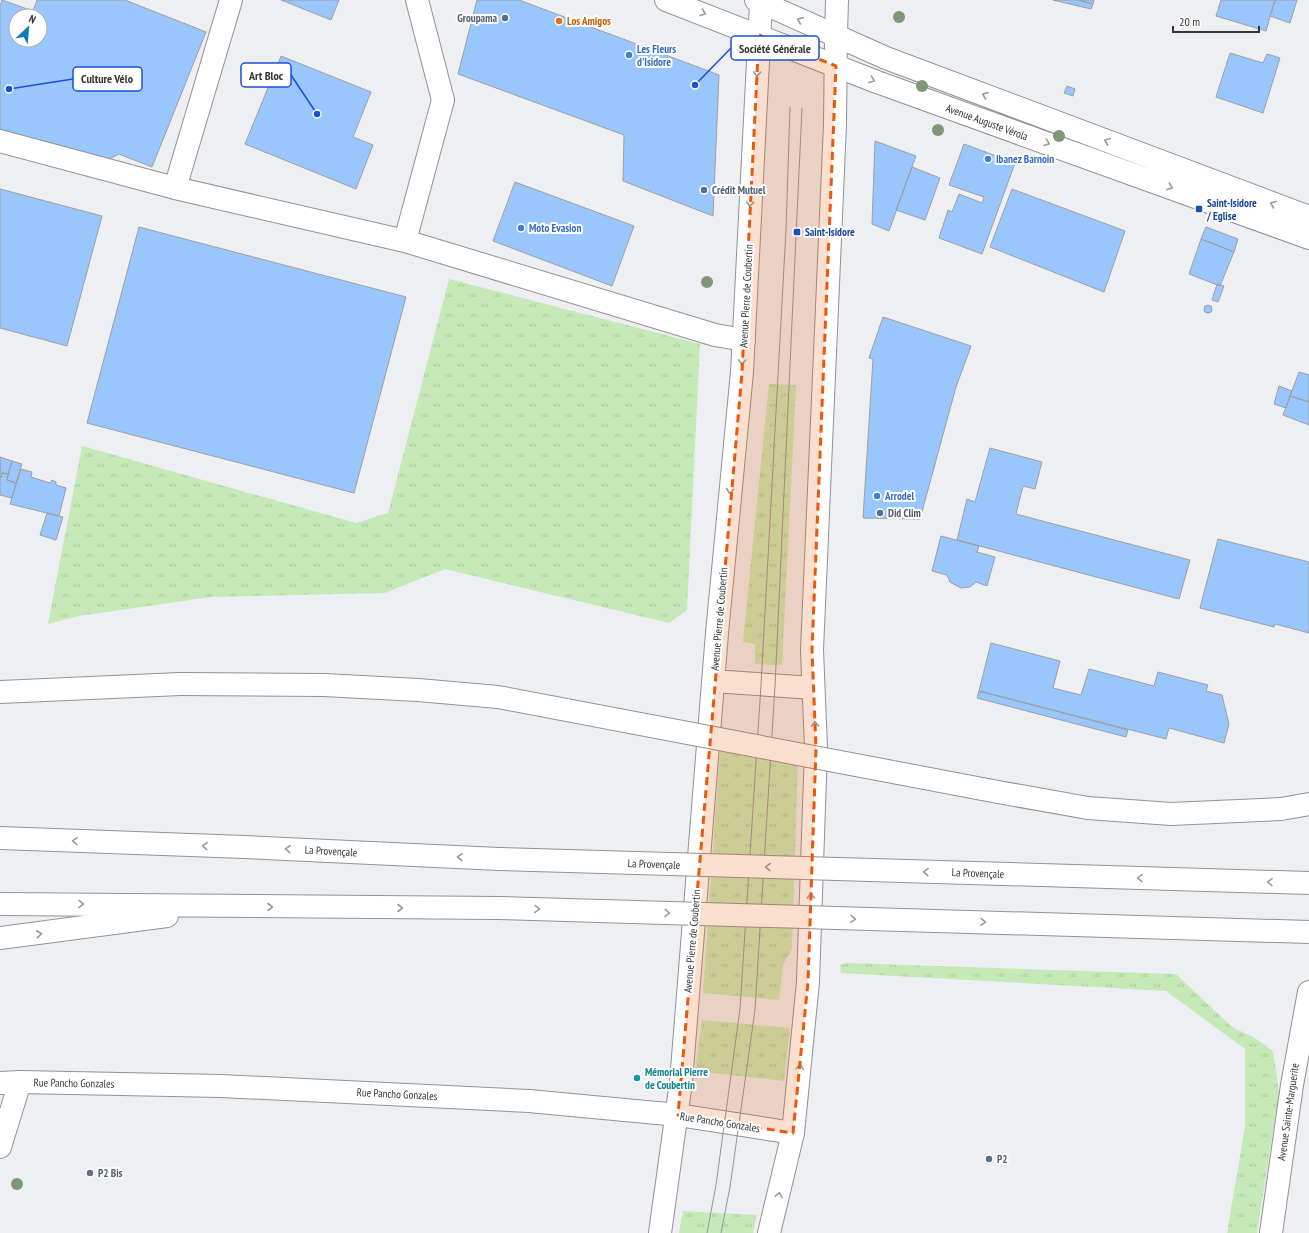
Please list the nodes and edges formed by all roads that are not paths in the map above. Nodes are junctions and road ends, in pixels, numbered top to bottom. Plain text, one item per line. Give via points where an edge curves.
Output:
1 (231, 0) edge
2 (417, 0) edge
3 (666, 0) edge
4 (837, 0) edge
5 (760, 1) edge
6 (759, 35) junction
7 (836, 35) junction
8 (836, 66) junction
9 (0, 141) edge
10 (175, 188) junction
11 (1309, 218) edge
12 (1309, 238) edge
13 (405, 241) junction
14 (744, 340) junction
15 (713, 681) junction
16 (814, 688) junction
17 (0, 692) edge
18 (1309, 804) edge
19 (0, 837) edge
20 (1309, 883) edge
21 (0, 904) edge
22 (231, 907) junction
23 (1309, 932) edge
24 (0, 938) edge
25 (1309, 992) edge
26 (10, 1083) edge
27 (678, 1115) junction
28 (793, 1133) junction
29 (0, 1147) edge
30 (660, 1233) edge
31 (769, 1233) edge
32 (1271, 1233) edge

1 - 10 main road
2 - 13 main road via 443,100
3 -> 6 main road, Avenue Auguste Vérola
4 - 7 main road
5 - 6 main road, Avenue Pierre de Coubertin
7 -> 5 main road
6 - 8 main road, Avenue Auguste Vérola
6 -> 14 main road, Avenue Pierre de Coubertin
7 - 8 main road
11 -> 7 main road via 886,58
8 -> 12 main road, Avenue Auguste Vérola
8 - 16 main road via 812,650
9 - 10 main road
10 - 13 main road
13 - 14 main road via 715,335
14 -> 15 main road, Avenue Pierre de Coubertin
15 - 16 main road
15 - 27 main road, Avenue Pierre de Coubertin
28 -> 16 main road via 808,982 816,748
17 - 18 main road, bridge via 180,684 324,685 418,690 498,697 1088,808 1171,814 1281,809
20 -> 19 main road, La Provençale, bridge via 499,859
21 -> 22 main road
22 -> 23 main road, bridge via 498,908
24 -> 22 main road via 48,934
25 - 32 main road, Avenue Sainte-Marguerite via 1292,1085
26 - 27 main road, Rue Pancho Gonzales via 221,1086 498,1099
26 - 29 main road
27 - 28 main road, Rue Pancho Gonzales
27 - 30 main road, Avenue Pierre de Coubertin
31 -> 28 main road

